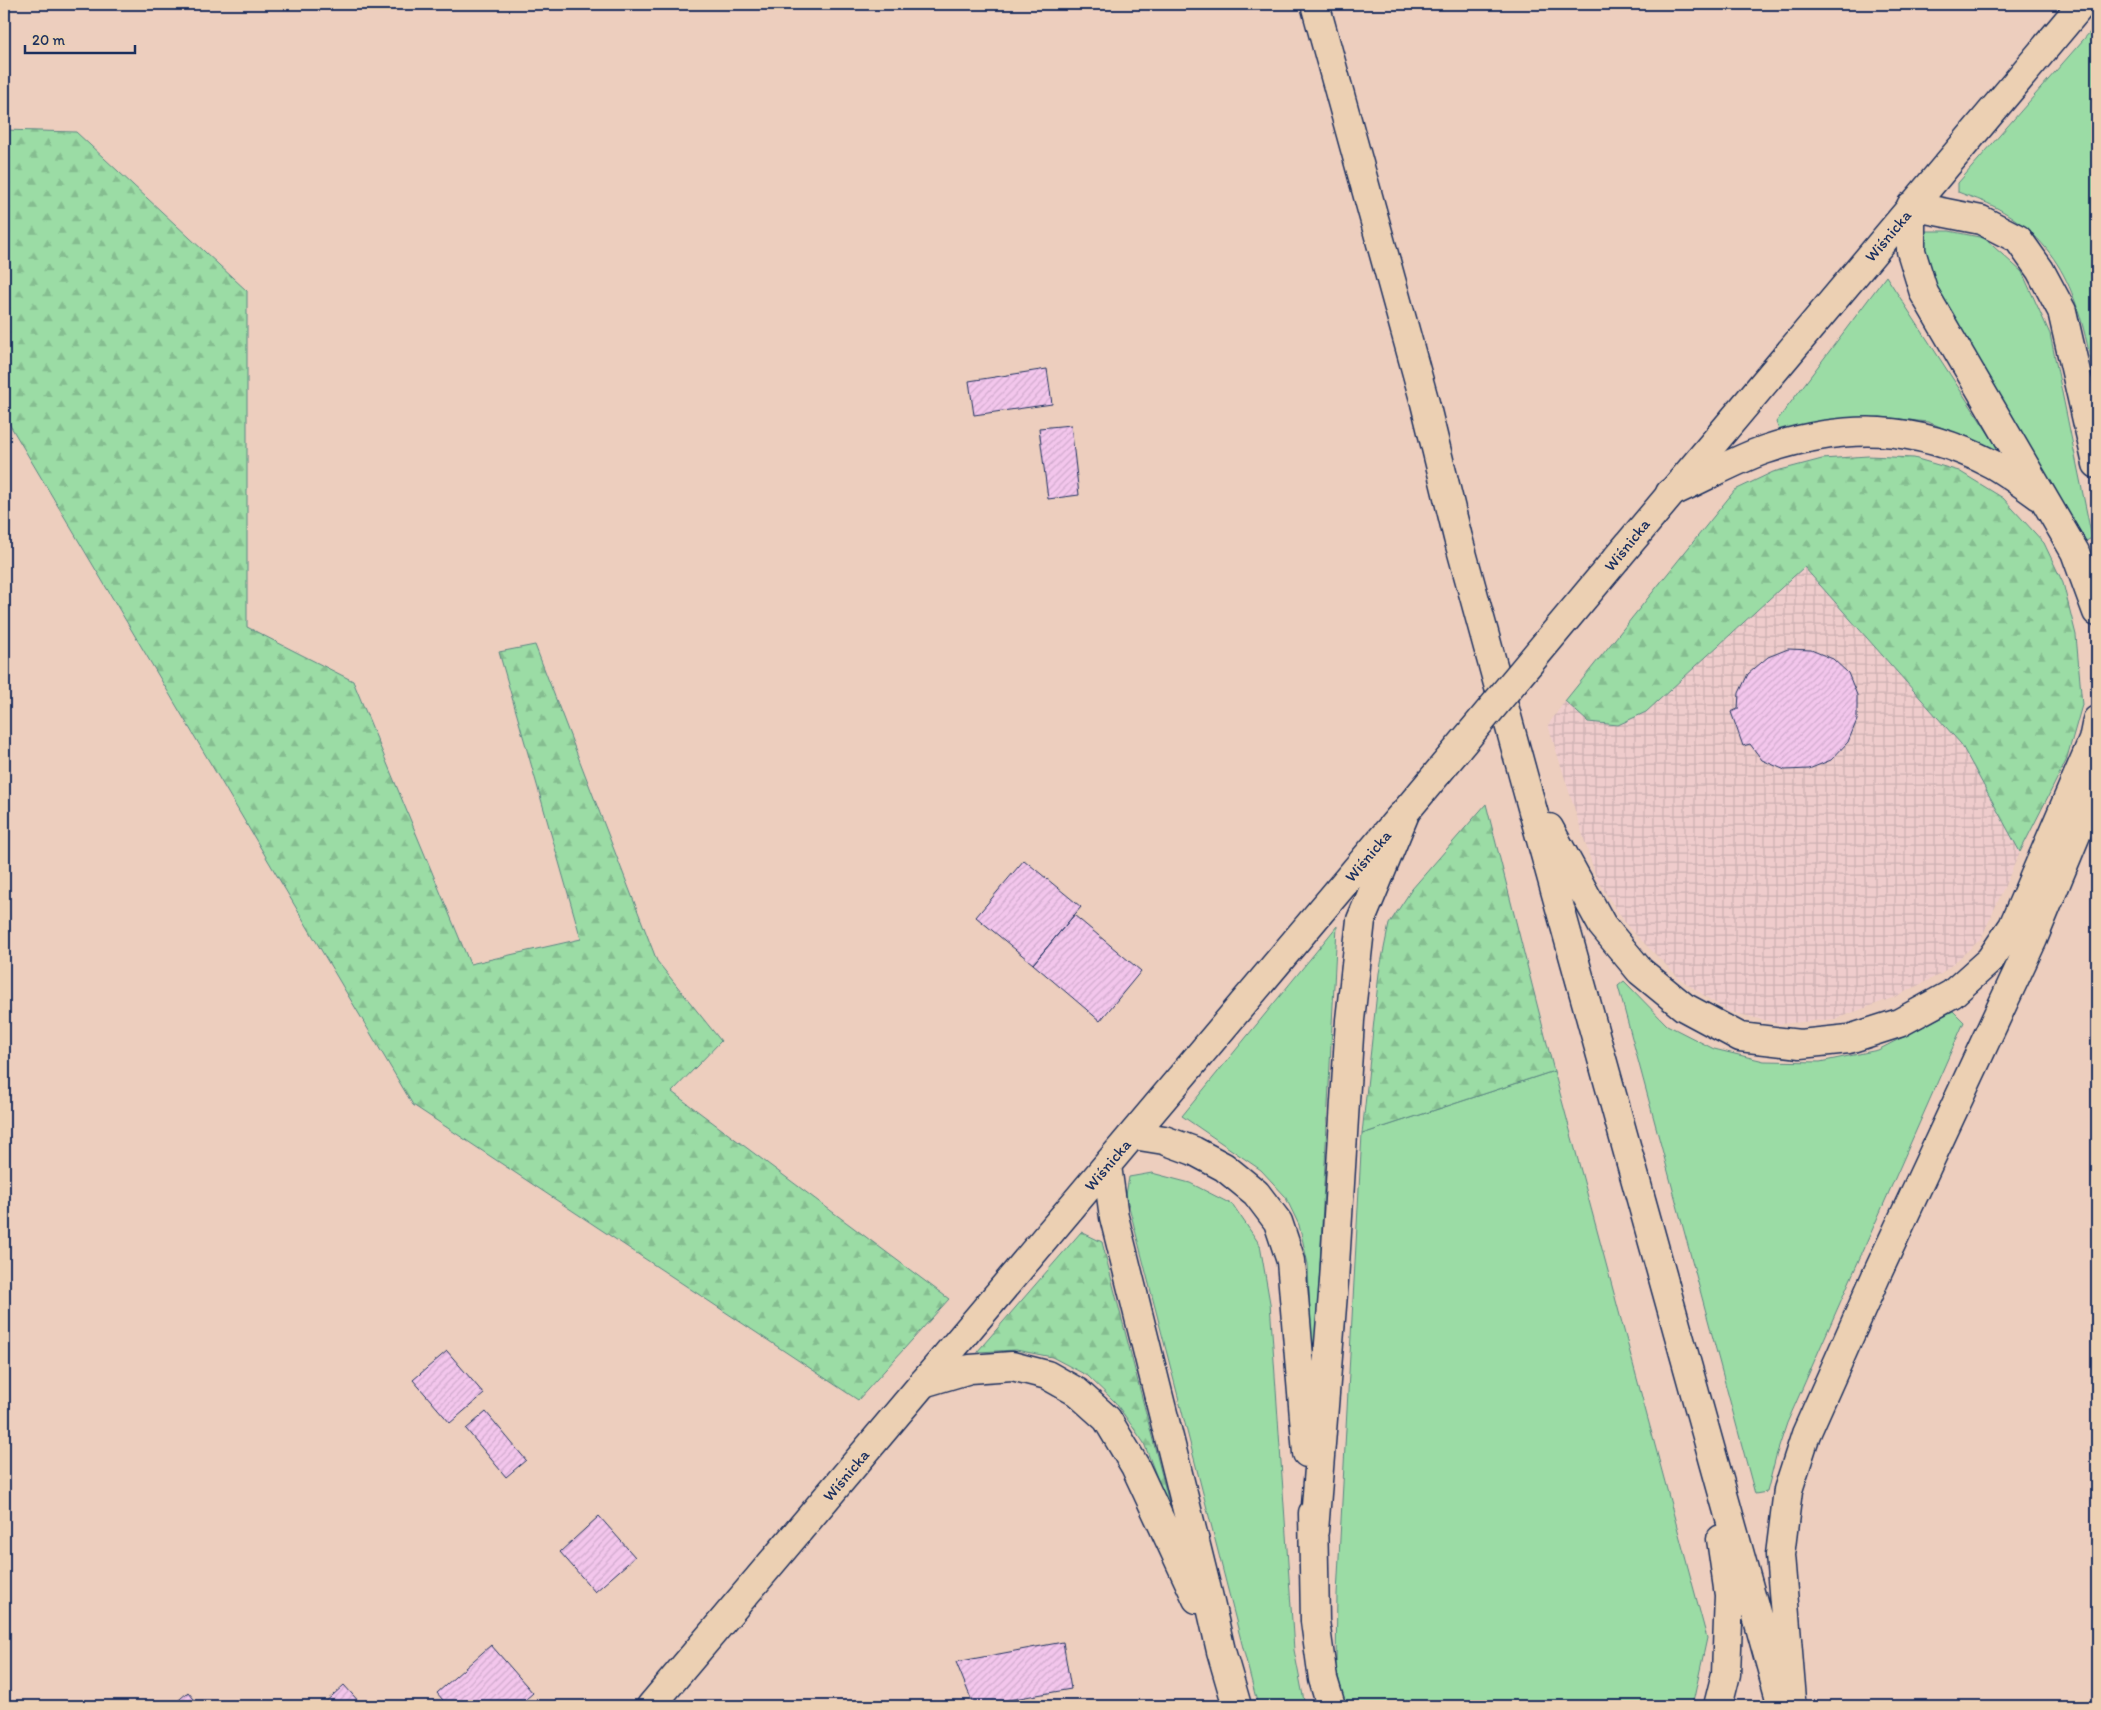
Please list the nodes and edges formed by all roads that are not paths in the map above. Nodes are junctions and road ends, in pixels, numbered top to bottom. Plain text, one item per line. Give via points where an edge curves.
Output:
1 (1315, 4) edge
2 (2082, 4) edge
3 (1910, 206) junction
4 (2097, 464) edge
5 (1670, 493) junction
6 (2046, 500) junction
7 (2097, 612) edge
8 (2097, 720) edge
9 (2097, 784) edge
10 (1526, 786) junction
11 (1406, 811) junction
12 (1133, 1135) junction
13 (1106, 1166) junction
14 (923, 1383) junction
15 (1707, 1434) junction
16 (1314, 1531) junction
17 (1220, 1651) junction
18 (651, 1706) edge
19 (1237, 1706) edge
20 (1332, 1706) edge
21 (1718, 1706) edge
22 (1782, 1706) edge
23 (1793, 1706) edge

1 - 10 main road
2 - 3 main road, Wiśnicka
3 - 4 main road via 1981,220 2018,239 2062,310
3 - 5 main road, Wiśnicka
3 - 6 main road via 1911,251 1924,292
5 - 6 main road via 1762,451 1790,443 1848,432 1897,432 1944,443 1969,454 1993,465
5 - 11 main road, Wiśnicka, bridge
6 - 7 main road via 2075,552
8 - 10 main road via 2094,740 2014,926 1990,960 1952,994 1898,1022 1849,1039 1800,1044 1740,1037 1684,1007 1640,971 1602,925
9 - 23 main road via 2033,939 1806,1434 1788,1490 1780,1555
10 - 15 main road
11 - 12 main road, Wiśnicka
11 - 16 main road via 1361,920 1350,1020
12 - 13 main road, Wiśnicka
12 - 16 main road via 1164,1140 1224,1167 1256,1193 1278,1222 1291,1261
13 - 14 main road, Wiśnicka
13 - 17 main road via 1114,1216
14 - 17 main road via 970,1369 1012,1366 1047,1375 1078,1392 1107,1419 1135,1466
14 - 18 main road, Wiśnicka
15 - 21 main road via 1729,1595 1726,1674
15 - 22 main road
16 - 20 main road via 1315,1621 1323,1679
17 - 19 main road

